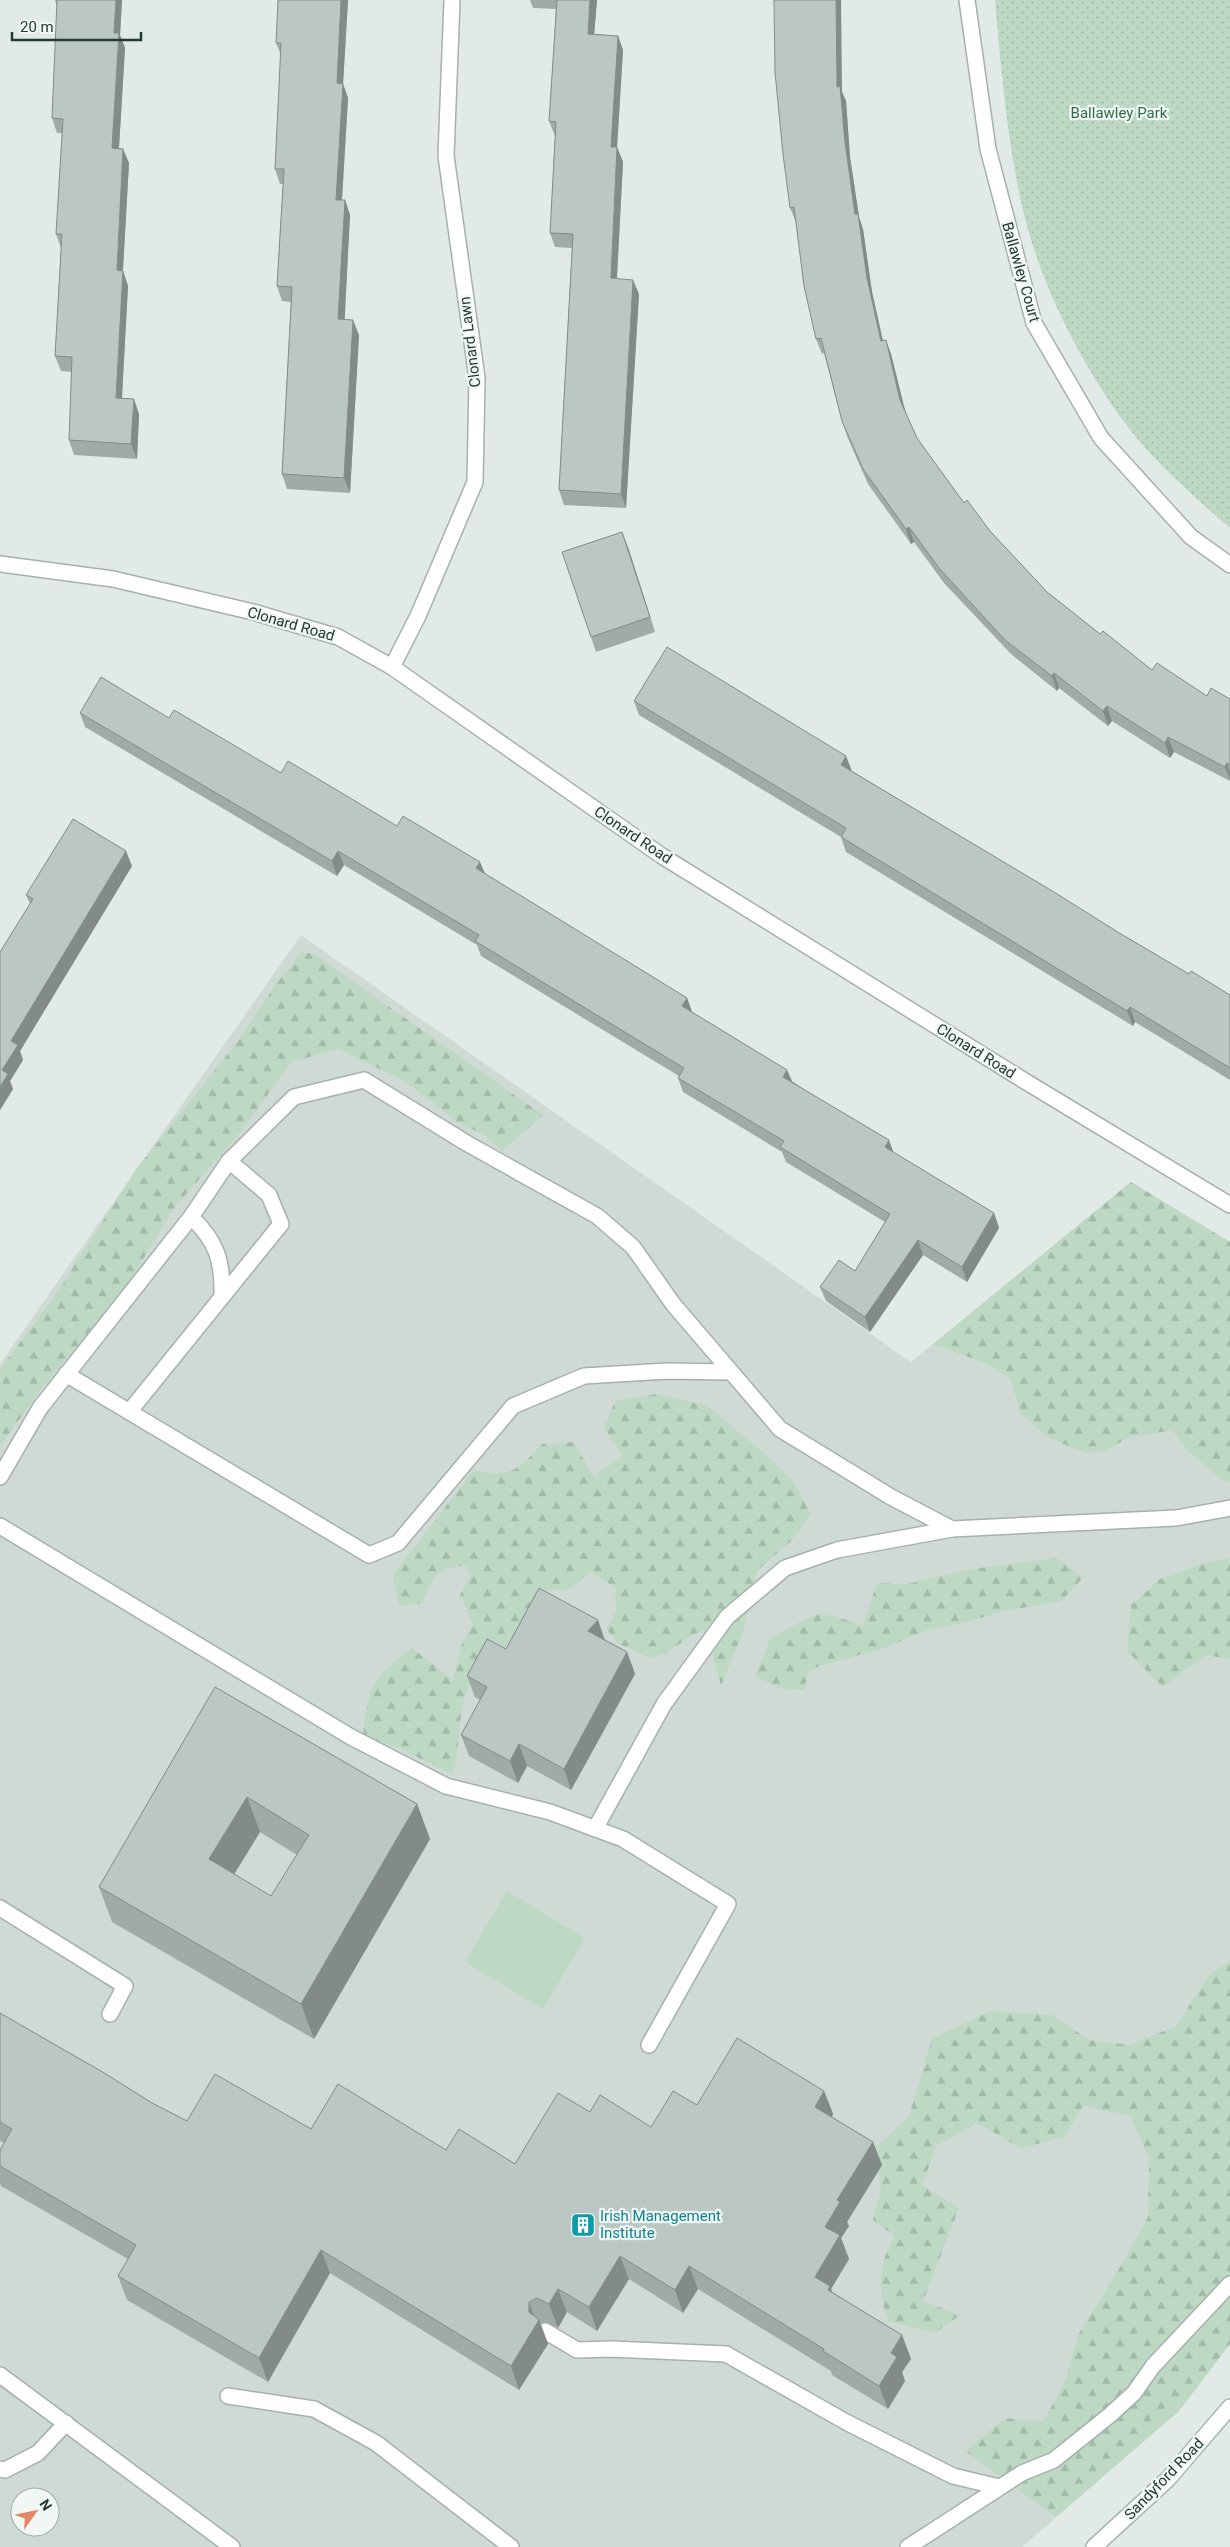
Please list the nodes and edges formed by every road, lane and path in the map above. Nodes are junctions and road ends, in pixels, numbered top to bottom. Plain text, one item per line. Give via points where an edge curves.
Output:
1 (452, 0) edge
2 (967, 0) edge
3 (0, 564) edge
4 (1230, 565) edge
5 (392, 668) junction
6 (229, 1161) junction
7 (1230, 1205) edge
8 (191, 1217) junction
9 (222, 1297) junction
10 (731, 1372) junction
11 (66, 1374) junction
12 (129, 1412) junction
13 (0, 1477) edge
14 (1230, 1508) edge
15 (0, 1526) edge
16 (952, 1529) junction
17 (595, 1829) junction
18 (0, 1908) edge
19 (110, 2014) dead end
20 (649, 2045) dead end
21 (1230, 2284) edge
22 (545, 2331) edge
23 (0, 2374) edge
24 (228, 2396) dead end
25 (1230, 2408) edge
26 (66, 2423) junction
27 (0, 2470) edge
28 (1000, 2486) junction
29 (232, 2547) edge
30 (511, 2547) edge
31 (908, 2547) edge
32 (1094, 2547) edge

1 - 5 street, Clonard Lawn via 446,156 476,378 475,482 418,616
2 - 4 street, Ballawley Court via 988,149 1034,323 1100,438 1191,536
3 - 5 street, Clonard Road via 113,579 254,612 338,636
5 - 7 street, Clonard Road via 662,856
6 - 8 street
6 - 9 street via 269,1195 281,1224
6 - 10 street via 294,1098 364,1080 468,1144 597,1216 633,1246 673,1304
8 - 9 street via 216,1250 223,1270
8 - 11 street
9 - 12 street
10 - 12 street via 667,1371 584,1376 513,1406 398,1543 369,1555
10 - 16 street via 780,1429 891,1497
11 - 12 street
11 - 13 street via 40,1408
14 - 16 street via 1176,1518
15 - 17 street via 351,1737 446,1786 550,1812
16 - 17 street via 837,1550 784,1568 726,1617 664,1704
17 - 20 street via 623,1839 728,1904
18 - 19 street via 125,1986
21 - 28 street via 1110,2416 1054,2460
22 - 28 street via 576,2350 726,2354 846,2422 953,2476
23 - 26 street
24 - 30 street via 314,2409 376,2443
25 - 32 street, Sandyford Road via 1168,2479
26 - 27 street via 38,2452
26 - 29 street
28 - 31 street

